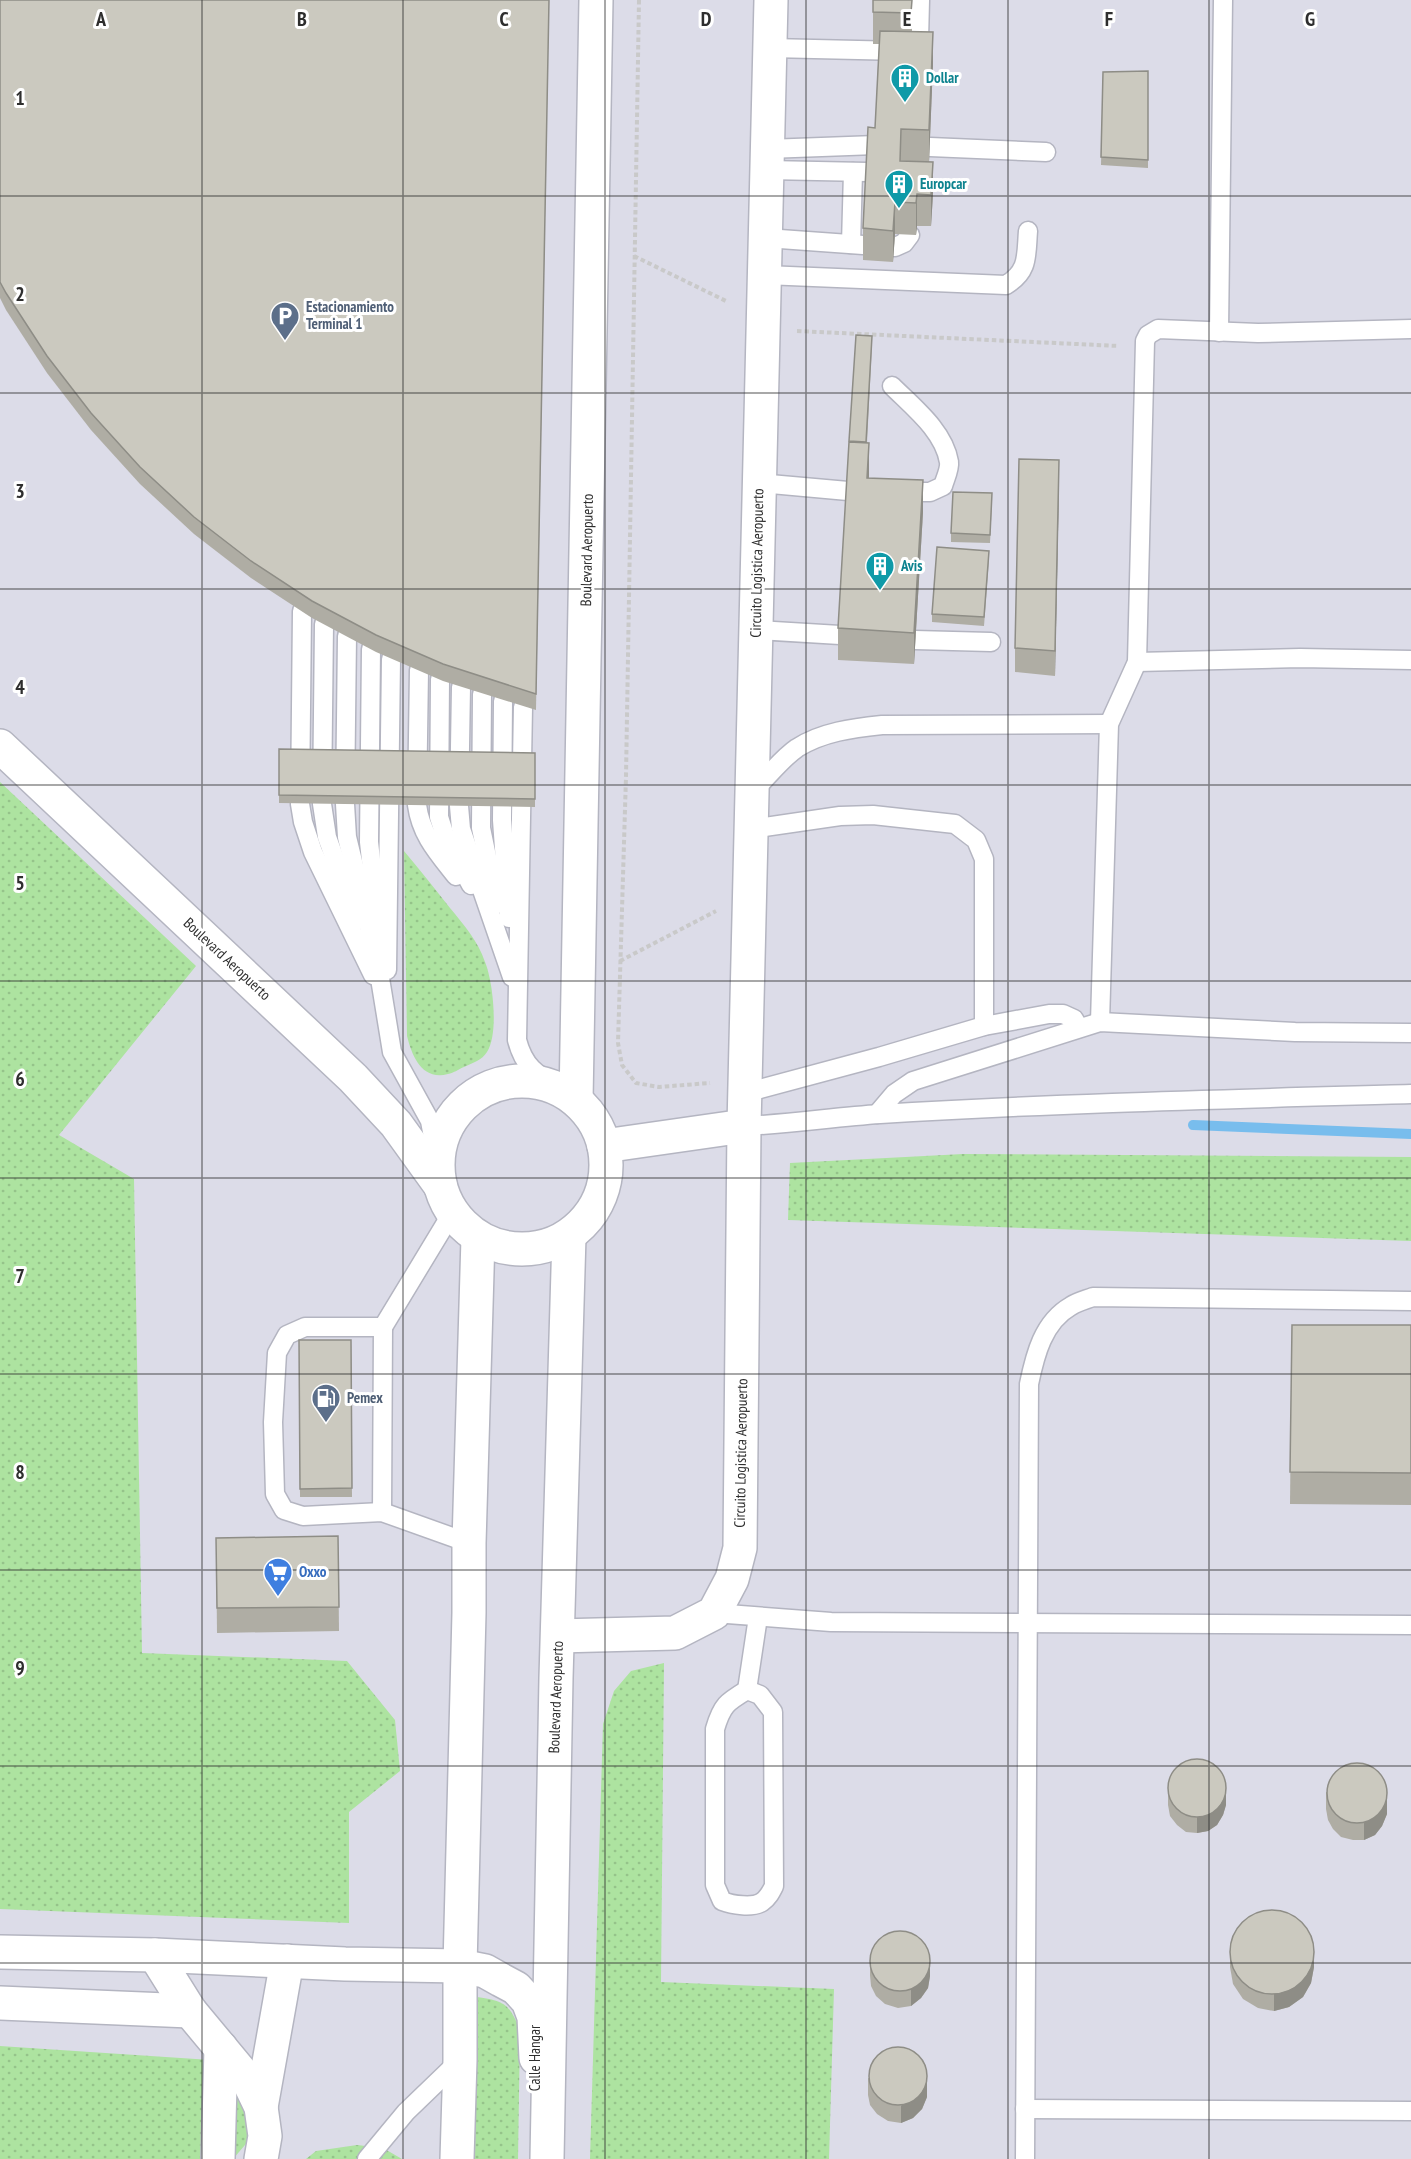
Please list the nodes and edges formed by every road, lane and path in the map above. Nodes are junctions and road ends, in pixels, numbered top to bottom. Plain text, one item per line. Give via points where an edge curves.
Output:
1 (596, 0) edge
2 (639, 0) edge
3 (771, 0) edge
4 (920, 0) edge
5 (1223, 0) edge
6 (770, 48) junction
7 (876, 145) edge
8 (930, 147) edge
9 (1046, 152) dead end
10 (767, 160) junction
11 (1028, 231) dead end
12 (910, 235) edge
13 (766, 238) junction
14 (895, 247) edge
15 (634, 256) junction
16 (765, 275) junction
17 (737, 306) dead end
18 (1411, 329) edge
19 (1219, 332) junction
20 (892, 386) dead end
21 (759, 483) junction
22 (848, 491) edge
23 (878, 492) edge
24 (302, 611) edge
25 (324, 624) edge
26 (756, 630) junction
27 (840, 635) edge
28 (347, 636) edge
29 (915, 640) edge
30 (991, 642) dead end
31 (370, 649) edge
32 (391, 659) edge
33 (1411, 660) edge
34 (1137, 662) junction
35 (419, 670) edge
36 (440, 679) edge
37 (461, 687) edge
38 (482, 694) edge
39 (503, 701) edge
40 (523, 707) edge
41 (1109, 724) junction
42 (0, 746) edge
43 (752, 793) junction
44 (751, 829) junction
45 (725, 906) dead end
46 (486, 913) junction
47 (501, 942) junction
48 (620, 961) junction
49 (513, 979) junction
50 (516, 1015) junction
51 (386, 1017) junction
52 (1100, 1022) junction
53 (984, 1026) junction
54 (1079, 1028) junction
55 (1411, 1033) edge
56 (733, 1087) junction
57 (568, 1094) junction
58 (1411, 1094) edge
59 (877, 1114) junction
60 (744, 1126) junction
61 (604, 1146) junction
62 (443, 1186) junction
63 (569, 1236) junction
64 (478, 1238) junction
65 (1411, 1301) edge
66 (383, 1327) junction
67 (382, 1512) junction
68 (469, 1543) junction
69 (714, 1613) junction
70 (758, 1617) junction
71 (1028, 1623) junction
72 (1411, 1625) edge
73 (558, 1636) junction
74 (747, 1689) junction
75 (0, 1952) edge
76 (155, 1955) junction
77 (286, 1961) junction
78 (459, 1966) junction
79 (0, 2003) edge
80 (190, 2011) junction
81 (221, 2048) junction
82 (460, 2060) junction
83 (261, 2107) junction
84 (1025, 2109) junction
85 (1411, 2111) edge
86 (218, 2159) edge
87 (261, 2159) edge
88 (367, 2159) edge
89 (457, 2159) edge
90 (534, 2159) edge
91 (547, 2159) edge
92 (1025, 2159) edge

1 - 57 street, Boulevard Aeropuerto
2 - 15 path
3 - 6 street, Circuito Logistica Aeropuerto
4 - 6 lane via 919,40 902,51
5 - 19 lane
6 - 10 street, Circuito Logistica Aeropuerto
7 - 10 lane
8 - 9 lane
10 - 13 street, Circuito Logistica Aeropuerto
10 - 13 lane via 860,172 857,244
11 - 16 lane via 1025,266 1018,278 1006,285
12 - 14 lane
13 - 16 street, Circuito Logistica Aeropuerto
15 - 17 path
15 - 48 path
16 - 21 street, Circuito Logistica Aeropuerto
18 - 19 lane
19 - 34 lane via 1158,329 1148,335 1143,348
20 - 23 lane via 941,440 950,464 943,486 930,492
21 - 22 lane
21 - 26 street, Circuito Logistica Aeropuerto
24 - 51 lane via 303,822 313,852 374,978
25 - 51 lane via 324,821 372,960
26 - 27 lane
26 - 43 street, Circuito Logistica Aeropuerto
28 - 51 lane via 346,829 378,960
29 - 30 lane
31 - 51 lane via 369,842
32 - 51 lane
33 - 34 lane
34 - 41 lane
35 - 46 lane via 419,819 429,841
36 - 46 lane via 439,817
37 - 47 lane via 461,829
38 - 49 lane via 481,828
39 - 49 lane via 502,820
40 - 50 lane
41 - 43 lane via 850,728 795,749
41 - 52 lane
42 - 62 street, Boulevard Aeropuerto via 353,1078 396,1124
43 - 44 street, Circuito Logistica Aeropuerto
44 - 53 lane via 873,815 955,824 976,840 984,859
44 - 56 street, Circuito Logistica Aeropuerto
45 - 48 path
46 - 47 lane
47 - 49 lane
48 - 56 path via 618,1042 622,1065 636,1083 659,1087
49 - 50 lane
50 - 57 lane via 521,1056 529,1067
51 - 62 lane via 392,1052 434,1132
52 - 54 lane
52 - 55 lane via 1295,1032
53 - 54 lane via 1064,1014 1074,1019
53 - 56 lane
54 - 59 lane via 913,1081 894,1094
56 - 60 street, Circuito Logistica Aeropuerto
57 - 61 street via 594,1121
57 - 62 street via 539,1081 518,1080 498,1083 479,1092 458,1109 444,1132
58 - 59 lane
59 - 60 lane
60 - 61 street
60 - 69 street, Circuito Logistica Aeropuerto via 740,1548 732,1579
61 - 63 street via 606,1172 600,1197 587,1219
62 - 64 street via 464,1227
62 - 66 lane
63 - 64 street via 547,1246 523,1250 499,1247
63 - 73 street, Boulevard Aeropuerto
64 - 68 street
65 - 71 lane via 1093,1297 1069,1307 1051,1325 1037,1348 1029,1383
66 - 67 lane
66 - 67 lane via 305,1327 286,1335 277,1353 273,1422 275,1494 284,1510 303,1516
67 - 68 lane
68 - 78 street
69 - 70 lane
69 - 73 street via 675,1633
70 - 71 lane via 831,1622
70 - 74 lane
71 - 72 lane
71 - 84 lane
73 - 91 street, Boulevard Aeropuerto
74 - 74 lane via 760,1695 773,1712 774,1886 760,1904 749,1905 722,1901 715,1884 715,1729 726,1702
75 - 76 street, Calle Hangar
76 - 77 street, Calle Hangar
76 - 80 street
77 - 78 street, Calle Hangar
77 - 83 street
78 - 82 street
78 - 90 street, Calle Hangar via 485,1971 516,1988 528,2001 536,2034
79 - 80 street
80 - 81 street
81 - 83 street via 249,2082
81 - 86 street
82 - 88 lane via 406,2112
82 - 89 street
83 - 87 street via 265,2136
84 - 85 lane
84 - 92 lane

